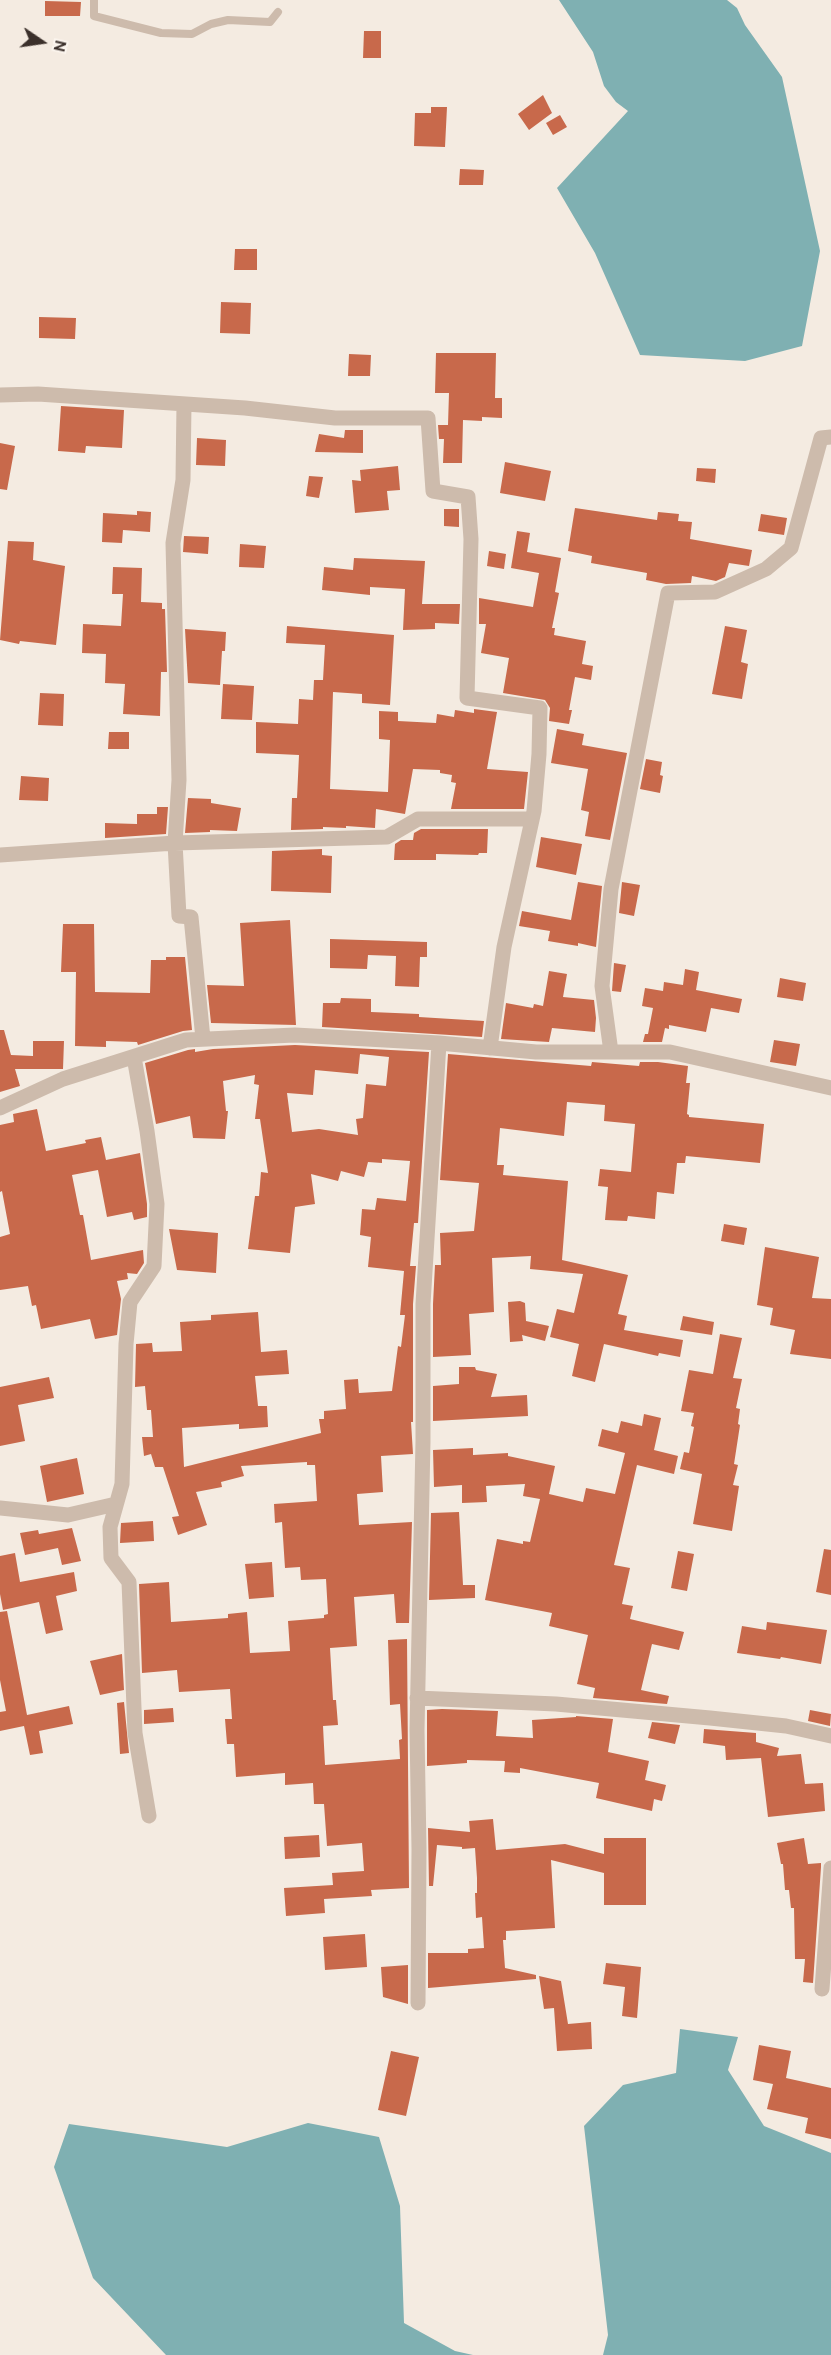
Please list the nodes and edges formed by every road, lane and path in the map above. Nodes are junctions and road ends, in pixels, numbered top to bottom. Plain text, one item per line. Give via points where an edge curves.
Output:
1 (94, 0) edge
2 (278, 12) dead end
3 (0, 394) edge
4 (184, 404) junction
5 (831, 437) edge
6 (532, 819) junction
7 (176, 843) junction
8 (0, 855) edge
9 (203, 1039) junction
10 (439, 1043) junction
11 (490, 1048) junction
12 (611, 1052) junction
13 (134, 1057) junction
14 (831, 1088) edge
15 (0, 1108) edge
16 (116, 1504) junction
17 (0, 1508) edge
18 (417, 1698) junction
19 (831, 1737) edge
20 (149, 1816) dead end
21 (831, 1868) edge
22 (822, 1989) dead end
23 (418, 2003) dead end

1 - 2 lane via 94,16 161,33 192,34 228,20 270,22
3 - 4 street
4 - 6 street via 336,418 428,418 433,491 468,497 471,572 467,698 540,708
4 - 7 street via 183,480 173,543 179,780
5 - 12 street via 820,438 791,548 766,569 715,592 668,593 610,889 602,986
6 - 7 street via 418,819 387,837
6 - 11 street via 504,947
7 - 8 street
7 - 9 street via 179,916 191,917
9 - 10 street via 295,1035
9 - 13 street via 186,1040
10 - 11 street
10 - 18 street via 423,1304
11 - 12 street
12 - 14 street via 670,1052
13 - 15 street via 63,1079
13 - 16 street via 157,1204 154,1266 130,1302 122,1484
16 - 17 street via 68,1515
16 - 20 street via 110,1527 111,1558 129,1582 135,1733
18 - 19 street via 556,1704 786,1725
18 - 23 street
21 - 22 street

